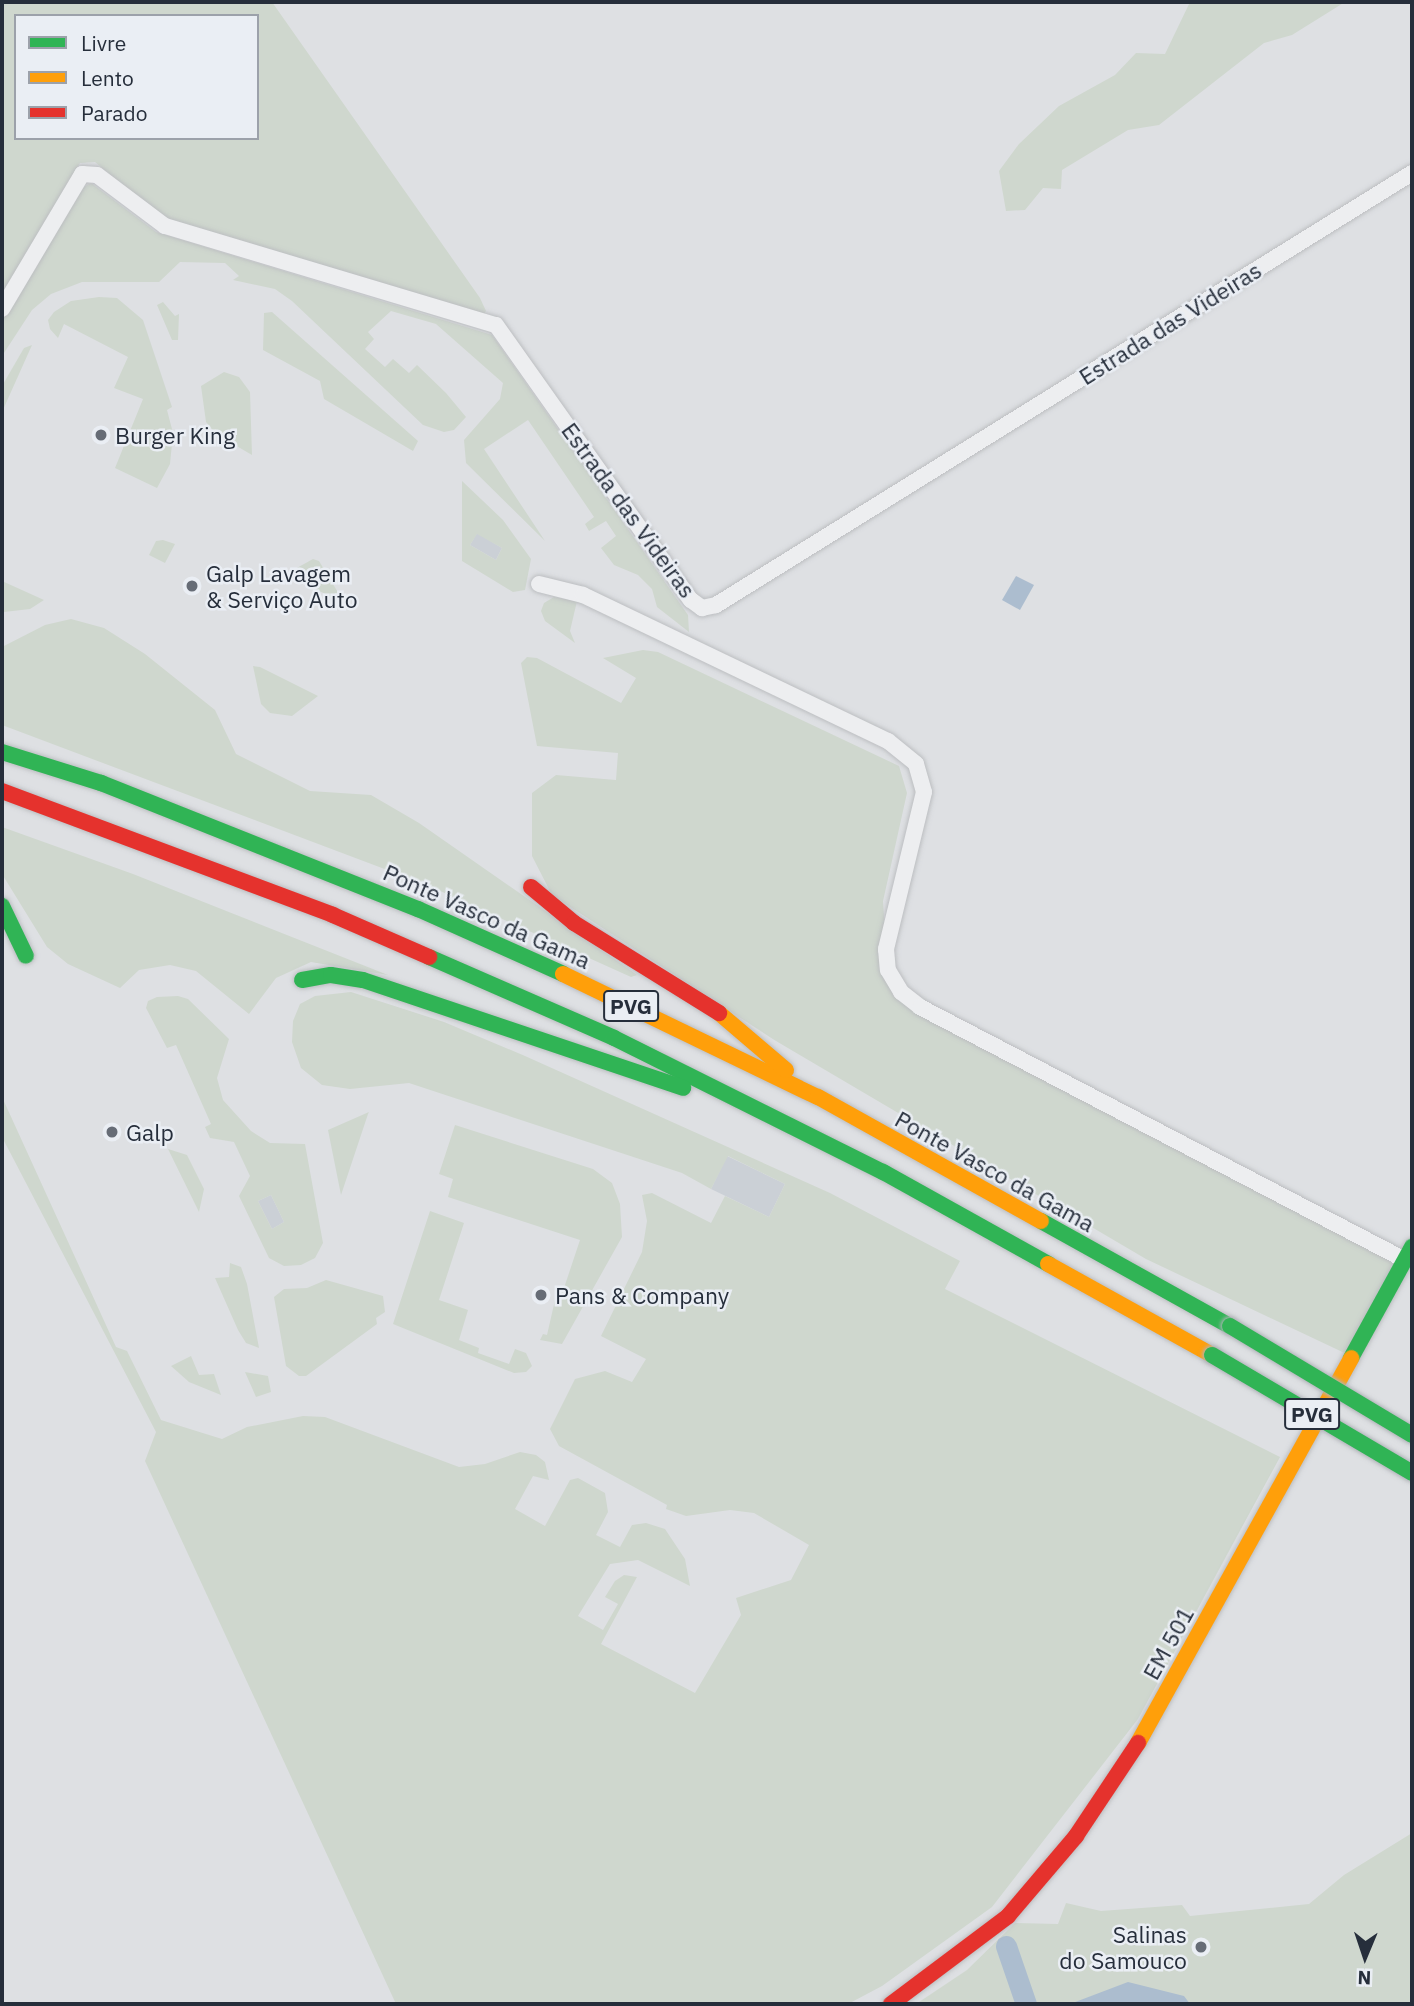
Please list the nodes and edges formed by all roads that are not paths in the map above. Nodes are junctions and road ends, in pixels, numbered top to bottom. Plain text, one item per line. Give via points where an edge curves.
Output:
1 (1412, 173) edge
2 (2, 309) edge
3 (539, 584) dead end
4 (2, 752) edge
5 (2, 792) edge
6 (531, 887) dead end
7 (2, 906) edge
8 (26, 956) dead end
9 (302, 980) dead end
10 (818, 1097) junction
11 (774, 1116) junction
12 (1408, 1254) edge
13 (1412, 1435) edge
14 (1412, 1473) edge
15 (891, 2004) edge

1 - 2 street, Estrada das Videiras via 716,605 702,608 691,600 496,325 165,226 97,175 82,174
3 - 12 street via 583,595 888,741 916,764 923,792 886,949 888,970 901,992 932,1013
4 - 10 main road, Ponte Vasco da Gama / PVG via 101,783 418,909
5 - 11 main road, PVG via 176,854 415,949
6 - 10 main road via 574,923 711,1006
7 - 8 main road
9 - 11 main road via 331,975 363,980 586,1058
10 - 13 main road, Ponte Vasco da Gama / PVG, bridge via 1230,1326
11 - 14 main road, PVG, bridge via 1212,1355
12 - 15 main road, EM 501 / EM 501 via 1114,1782 1076,1836 1008,1916

